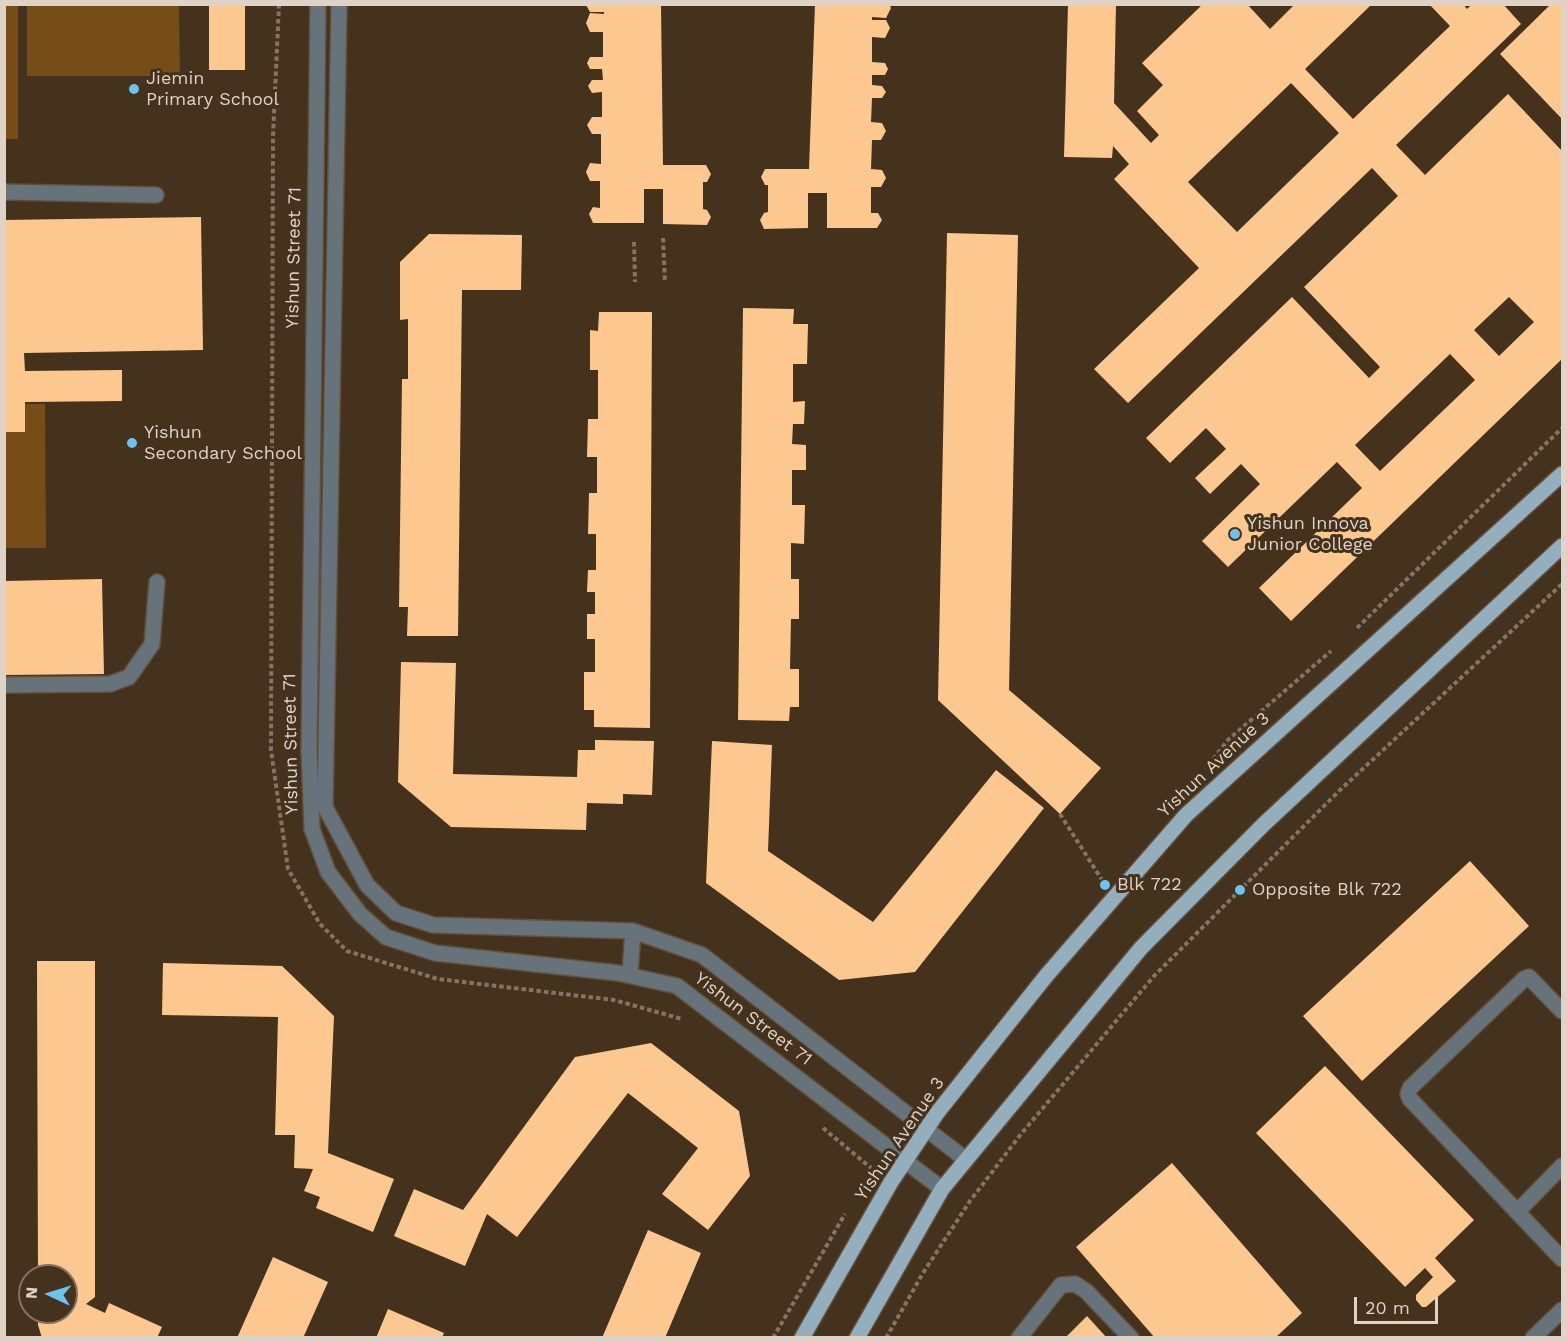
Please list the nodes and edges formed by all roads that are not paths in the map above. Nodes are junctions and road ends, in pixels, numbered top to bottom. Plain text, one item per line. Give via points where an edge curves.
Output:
1 (318, 4) edge
2 (339, 4) edge
3 (4, 192) edge
4 (156, 195) dead end
5 (335, 208) junction
6 (314, 209) junction
7 (1563, 474) edge
8 (1563, 546) edge
9 (157, 582) dead end
10 (4, 685) edge
11 (633, 931) junction
12 (630, 974) junction
13 (1563, 1011) edge
14 (927, 1129) junction
15 (965, 1159) junction
16 (906, 1160) junction
17 (1563, 1166) edge
18 (942, 1189) junction
19 (1518, 1211) junction
20 (1563, 1259) edge
21 (1563, 1310) edge
22 (802, 1338) edge
23 (857, 1338) edge
24 (1019, 1338) edge
25 (1131, 1338) edge
26 (1533, 1338) edge

1 - 6 street, Yishun Street 71
2 - 5 street, Yishun Street 71
3 - 4 street
5 - 6 street
5 - 11 street, Yishun Street 71 via 325,807 367,885 396,914 434,925
6 - 12 street, Yishun Street 71 via 309,750 312,829 328,872 360,914 386,937 435,953
7 - 14 main road, Yishun Avenue 3 via 1186,815 1046,976
8 - 15 main road via 1263,825 1165,922
9 - 10 street via 152,644 129,677 110,684
11 - 12 street
11 - 14 street, Yishun Street 71 via 702,956
12 - 16 street, Yishun Street 71 via 677,986
13 - 19 street via 1529,977 1524,979 1408,1094
14 - 15 street, Yishun Street 71
14 - 16 main road, Yishun Avenue 3
15 - 18 main road
16 - 18 street, Yishun Street 71
16 - 22 main road, Yishun Avenue 3
17 - 19 street
18 - 23 main road
19 - 20 street
21 - 26 street
24 - 25 street via 1061,1286 1075,1284 1086,1290

